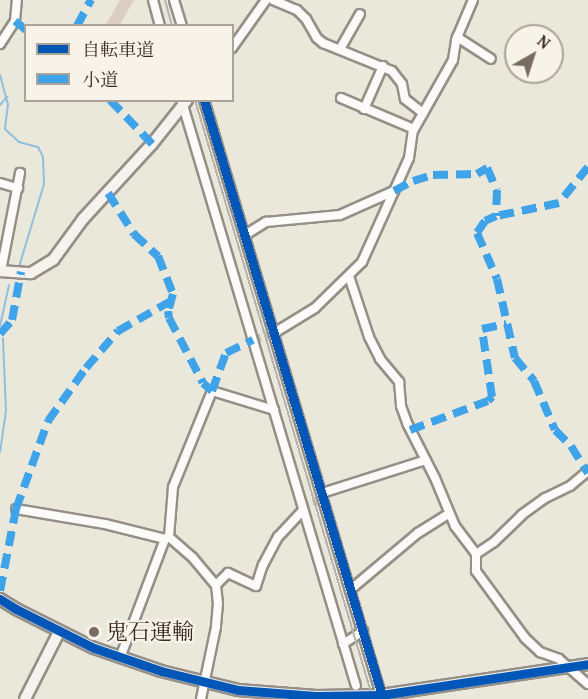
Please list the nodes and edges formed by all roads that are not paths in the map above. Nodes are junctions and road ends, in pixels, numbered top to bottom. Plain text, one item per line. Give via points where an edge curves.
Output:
1 (17, 0) edge
2 (153, 0) edge
3 (174, 0) edge
4 (266, 0) edge
5 (273, 0) edge
6 (473, 0) edge
7 (360, 14) dead end
8 (159, 24) edge
9 (181, 24) edge
10 (457, 37) junction
11 (0, 44) edge
12 (234, 45) edge
13 (340, 49) junction
14 (491, 59) dead end
15 (383, 66) junction
16 (341, 98) dead end
17 (184, 102) edge
18 (205, 102) edge
19 (364, 109) junction
20 (423, 112) junction
21 (414, 129) junction
22 (21, 173) dead end
23 (0, 183) edge
24 (18, 188) junction
25 (394, 191) junction
26 (0, 218) edge
27 (11, 221) junction
28 (245, 235) junction
29 (0, 271) edge
30 (349, 276) junction
31 (274, 333) junction
32 (274, 410) junction
33 (426, 460) junction
34 (588, 471) edge
35 (322, 493) junction
36 (16, 509) dead end
37 (303, 510) junction
38 (449, 514) junction
39 (167, 538) junction
40 (476, 555) junction
41 (216, 585) junction
42 (350, 590) junction
43 (0, 599) edge
44 (363, 631) junction
45 (59, 632) junction
46 (343, 644) junction
47 (120, 657) junction
48 (588, 664) edge
49 (568, 667) junction
50 (203, 683) junction
51 (588, 684) edge
52 (357, 686) dead end
53 (424, 694) edge
54 (297, 697) edge
55 (317, 697) edge
56 (382, 697) edge
57 (25, 699) edge
58 (201, 699) edge

1 - 11 street via 15,21
2 - 8 street
3 - 9 street
4 - 12 street
5 - 13 street via 297,10 317,38
6 - 10 street
7 - 13 street
10 - 14 street
10 - 20 street via 453,60
13 - 15 street
15 - 19 street
15 - 20 street via 398,77 405,99
16 - 19 street
17 - 29 street via 83,219 53,260 32,273
17 - 32 street
18 - 28 street
19 - 21 street
20 - 21 street
21 - 25 street via 409,158
22 - 24 street
23 - 24 street
24 - 27 street
25 - 28 street via 340,215 266,222
25 - 30 street via 372,243
26 - 27 street
27 - 29 street
28 - 31 street
30 - 31 street via 315,308
30 - 33 street via 369,337 380,359 399,382 401,406
31 - 35 street
32 - 37 street
32 - 39 street via 212,391 173,487
33 - 35 street
33 - 38 street
34 - 40 street via 522,515
35 - 42 street
36 - 39 street
37 - 41 street via 278,537 256,586 228,573
37 - 46 street
38 - 40 street
38 - 42 street via 418,533
39 - 41 street via 193,558
39 - 47 street
40 - 49 street via 476,571 511,621 540,652
41 - 50 street via 216,627
42 - 44 street
43 - 45 street
44 - 46 street
44 - 56 street
45 - 47 street
45 - 57 street
46 - 52 street
47 - 50 street
48 - 49 street
49 - 51 street
49 - 53 street
50 - 54 street
50 - 58 street
53 - 56 street
54 - 55 street
55 - 56 street

